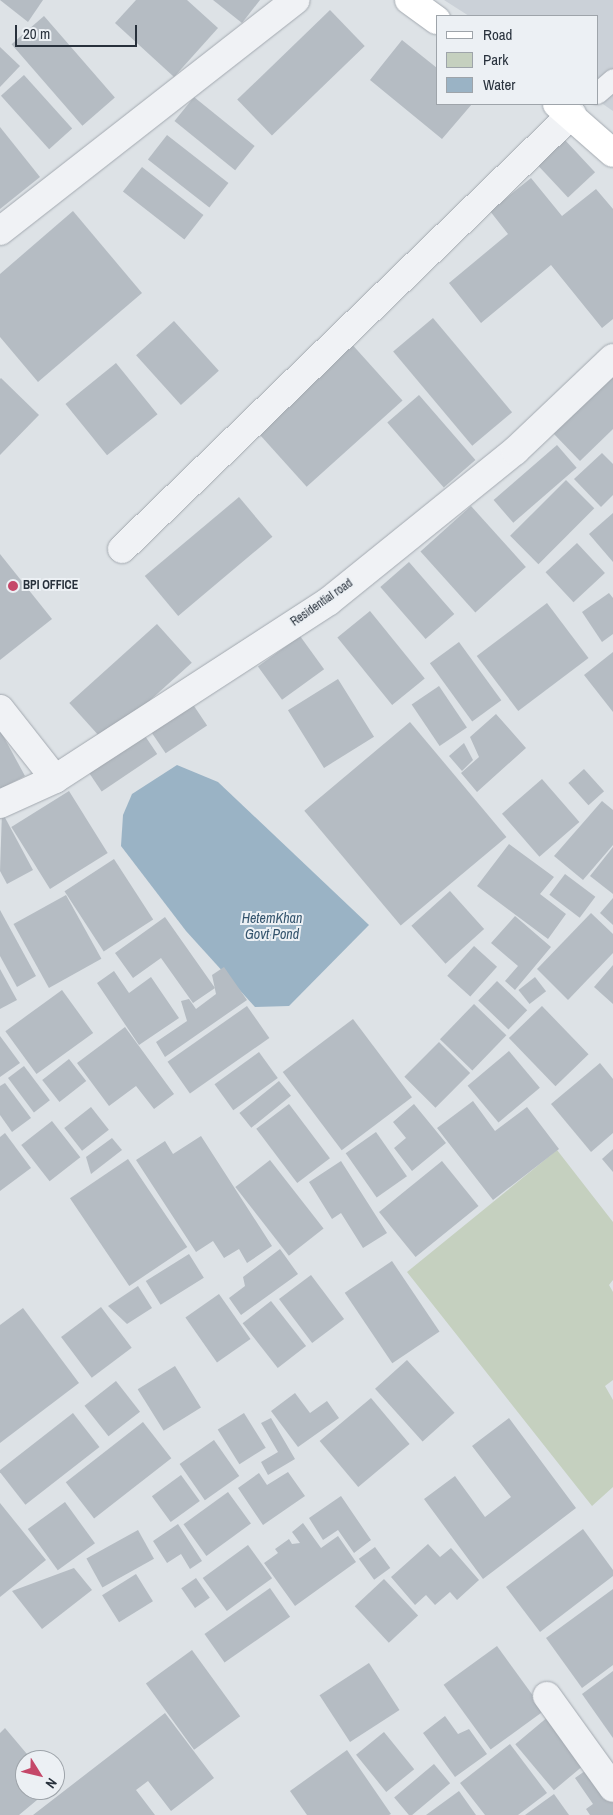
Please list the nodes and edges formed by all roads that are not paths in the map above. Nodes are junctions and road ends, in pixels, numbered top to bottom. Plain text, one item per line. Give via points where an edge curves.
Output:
1 (296, 0) edge
2 (408, 0) edge
3 (436, 19) edge
4 (613, 79) edge
5 (598, 92) edge
6 (571, 107) edge
7 (613, 153) edge
8 (0, 231) edge
9 (613, 358) edge
10 (122, 549) dead end
11 (0, 709) edge
12 (55, 779) junction
13 (0, 804) edge
14 (547, 1696) dead end
15 (613, 1788) edge

1 - 8 street
2 - 3 main road
4 - 5 lane
6 - 7 main road
6 - 10 street
9 - 12 street, Residential road via 515,450 329,601
11 - 12 street
12 - 13 street, Residential road
14 - 15 street

